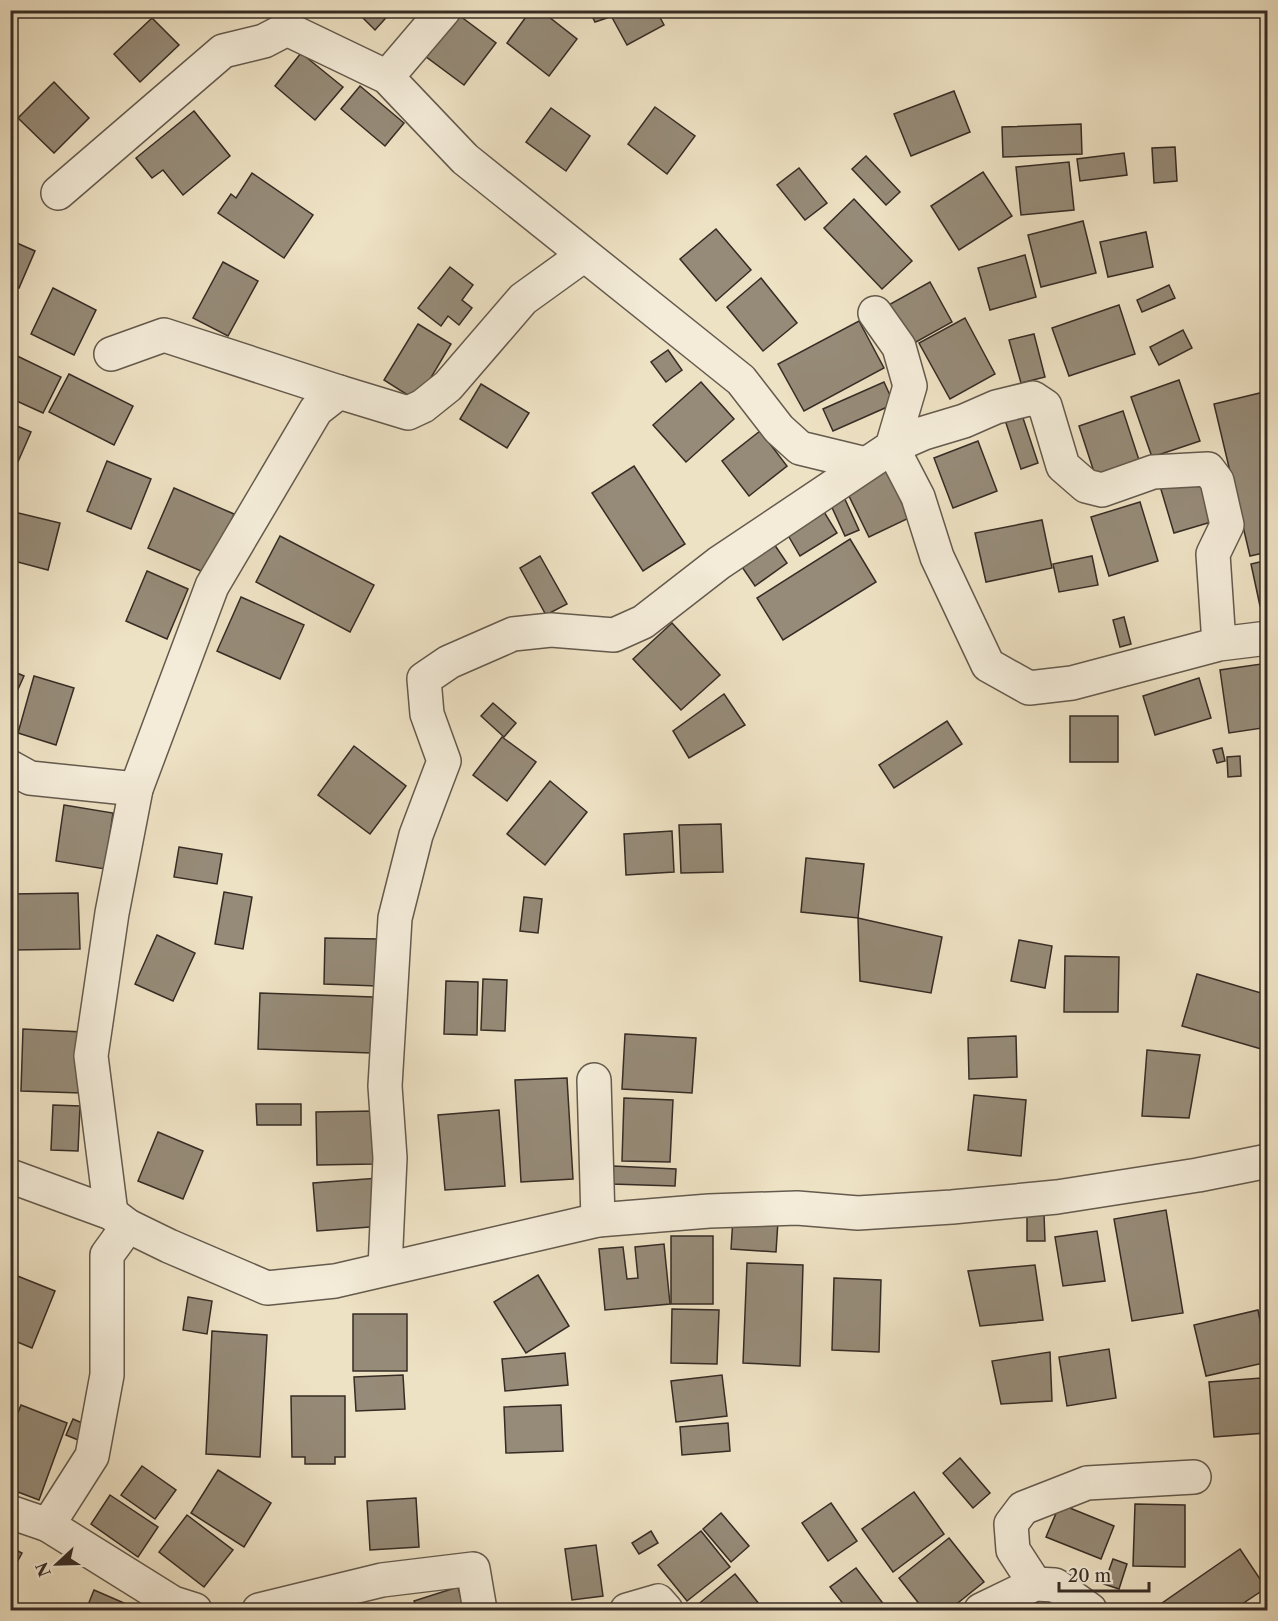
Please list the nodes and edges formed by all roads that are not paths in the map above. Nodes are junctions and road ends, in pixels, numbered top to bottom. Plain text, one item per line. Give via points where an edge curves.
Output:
1 (444, 10) edge
2 (387, 77) junction
3 (58, 193) dead end
4 (584, 255) junction
5 (876, 313) dead end
6 (111, 354) dead end
7 (339, 392) junction
8 (879, 455) junction
9 (1268, 638) edge
10 (1220, 644) junction
11 (10, 767) edge
12 (136, 789) junction
13 (594, 1080) dead end
14 (1268, 1161) edge
15 (10, 1176) edge
16 (120, 1219) junction
17 (597, 1220) junction
18 (385, 1268) junction
19 (1194, 1477) dead end
20 (10, 1512) edge
21 (48, 1525) junction
22 (1035, 1584) junction
23 (179, 1608) edge
24 (259, 1611) edge
25 (480, 1611) edge
26 (627, 1611) edge
27 (666, 1611) edge
28 (981, 1611) edge
29 (1090, 1611) edge

1 - 2 street
2 - 3 street via 287,28 264,41 224,51
2 - 4 street via 465,159
4 - 7 street via 523,299 448,386 423,406 408,413
4 - 8 street via 741,380 779,429 800,448
5 - 8 street via 899,347 910,386
6 - 7 street via 164,335
7 - 12 street via 316,410 212,586
8 - 10 street via 918,497 937,557 988,665 1029,688 1072,683
8 - 10 street via 996,407 1032,398 1045,406 1063,466 1086,486 1102,490 1153,472 1208,469 1217,481 1227,525 1214,554
8 - 18 street via 719,563 643,622 614,634 551,630 513,634 449,662 424,679 427,714 444,761 416,835 395,918 385,1086 390,1158
9 - 10 street
11 - 12 street via 30,778
12 - 16 street via 112,913 91,1056
13 - 17 street
14 - 17 street via 1057,1197 952,1207 858,1213 797,1208
15 - 16 street
16 - 18 street via 267,1288 335,1281
16 - 21 street via 107,1255 107,1375 93,1456
17 - 18 street
19 - 22 street via 1087,1483 1023,1508 1011,1524 1013,1551
20 - 21 street
21 - 23 street
22 - 28 street
22 - 29 street via 1055,1585
24 - 25 street via 382,1580 473,1569
26 - 27 street via 658,1601

